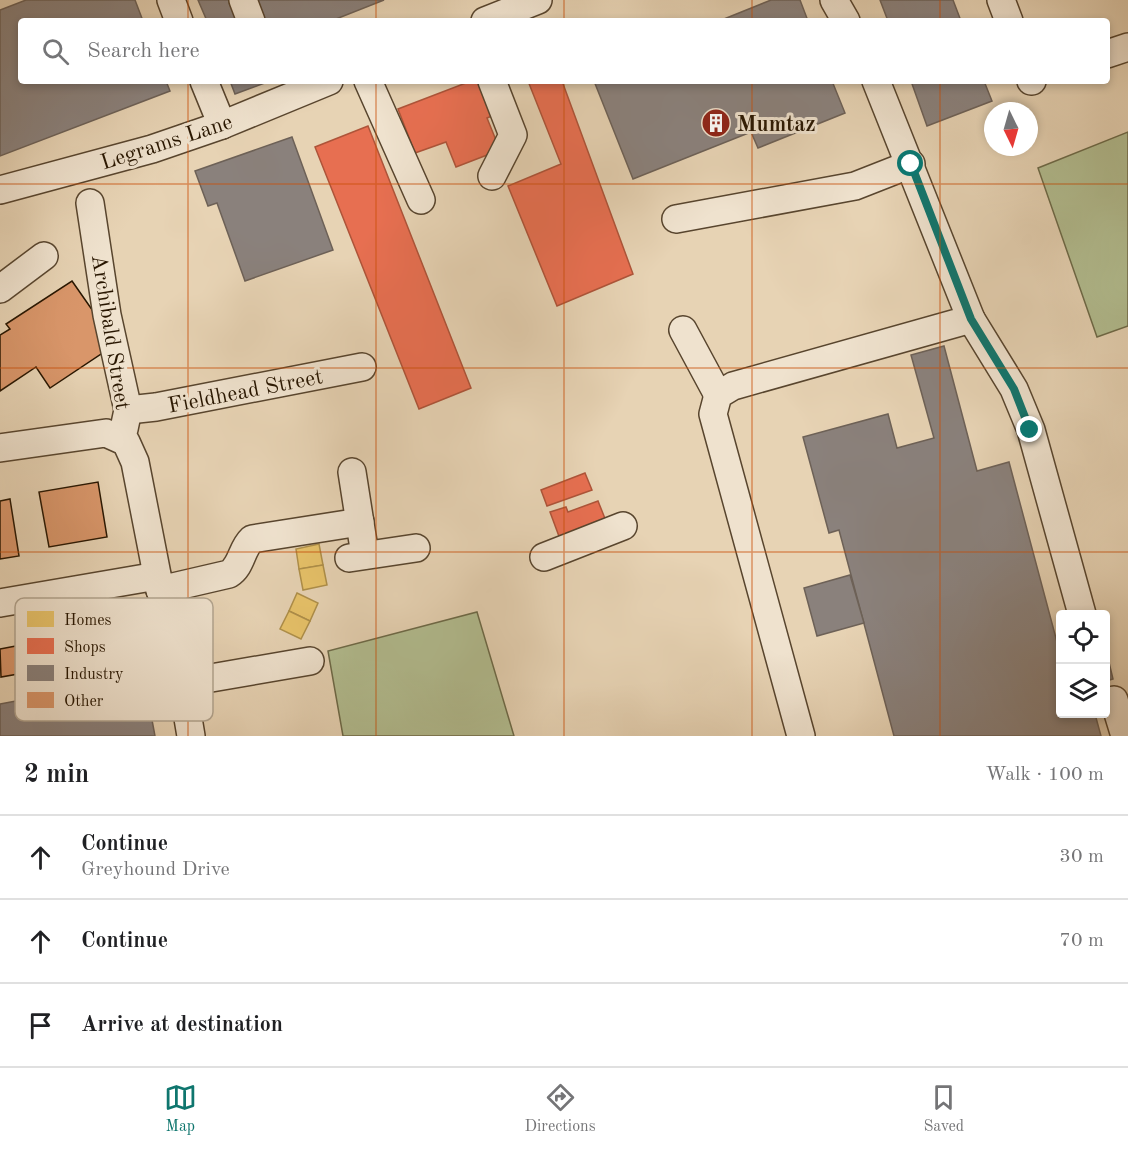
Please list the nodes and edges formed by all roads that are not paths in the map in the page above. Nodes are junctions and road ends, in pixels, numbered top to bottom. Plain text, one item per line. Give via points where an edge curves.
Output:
1 (171, 0) edge
2 (243, 0) edge
3 (538, 0) edge
4 (834, 0) edge
5 (1000, 0) edge
6 (178, 18) edge
7 (250, 18) edge
8 (493, 18) edge
9 (844, 18) edge
10 (1007, 18) edge
11 (1128, 47) edge
12 (1110, 53) edge
13 (205, 84) edge
14 (313, 84) edge
15 (369, 84) edge
16 (493, 84) edge
17 (877, 84) edge
18 (277, 91) edge
19 (222, 125) junction
20 (911, 164) junction
21 (492, 176) dead end
22 (0, 190) edge
23 (422, 200) dead end
24 (90, 203) dead end
25 (676, 219) dead end
26 (44, 256) dead end
27 (0, 289) edge
28 (971, 319) junction
29 (683, 330) dead end
30 (362, 367) dead end
31 (718, 395) junction
32 (128, 410) junction
33 (119, 436) junction
34 (0, 448) edge
35 (352, 472) dead end
36 (360, 522) junction
37 (623, 526) dead end
38 (416, 548) dead end
39 (544, 557) dead end
40 (158, 583) junction
41 (40, 598) edge
42 (163, 598) edge
43 (15, 601) edge
44 (0, 603) edge
45 (1081, 610) edge
46 (310, 661) dead end
47 (213, 678) edge
48 (1114, 700) dead end
49 (188, 721) edge
50 (190, 736) edge
51 (801, 736) edge
52 (1125, 736) edge

1 - 6 street
2 - 7 street
3 - 8 street
4 - 9 street
5 - 10 street
11 - 12 street
13 - 19 street
14 - 18 street, Legrams Lane
15 - 23 street
16 - 21 street via 513,135
17 - 20 street
18 - 19 street, Legrams Lane
19 - 22 street, Legrams Lane via 152,149
20 - 25 street via 855,186
20 - 28 street
24 - 32 street, Archibald Street via 107,315
26 - 27 street
28 - 31 street via 733,386
28 - 45 street via 1014,389 1030,430
29 - 31 street
30 - 32 street, Fieldhead Street
31 - 51 street via 713,414 719,439
32 - 33 street, Archibald Street
33 - 34 street via 76,435
33 - 40 street, Archibald Street via 126,441 135,462
35 - 36 street
36 - 38 street via 356,557
36 - 40 street via 252,539 245,545 235,571 229,574
37 - 39 street
40 - 41 street
40 - 42 street, Archibald Street
43 - 44 street
46 - 47 street
48 - 52 street
49 - 50 street, Archibald Street

